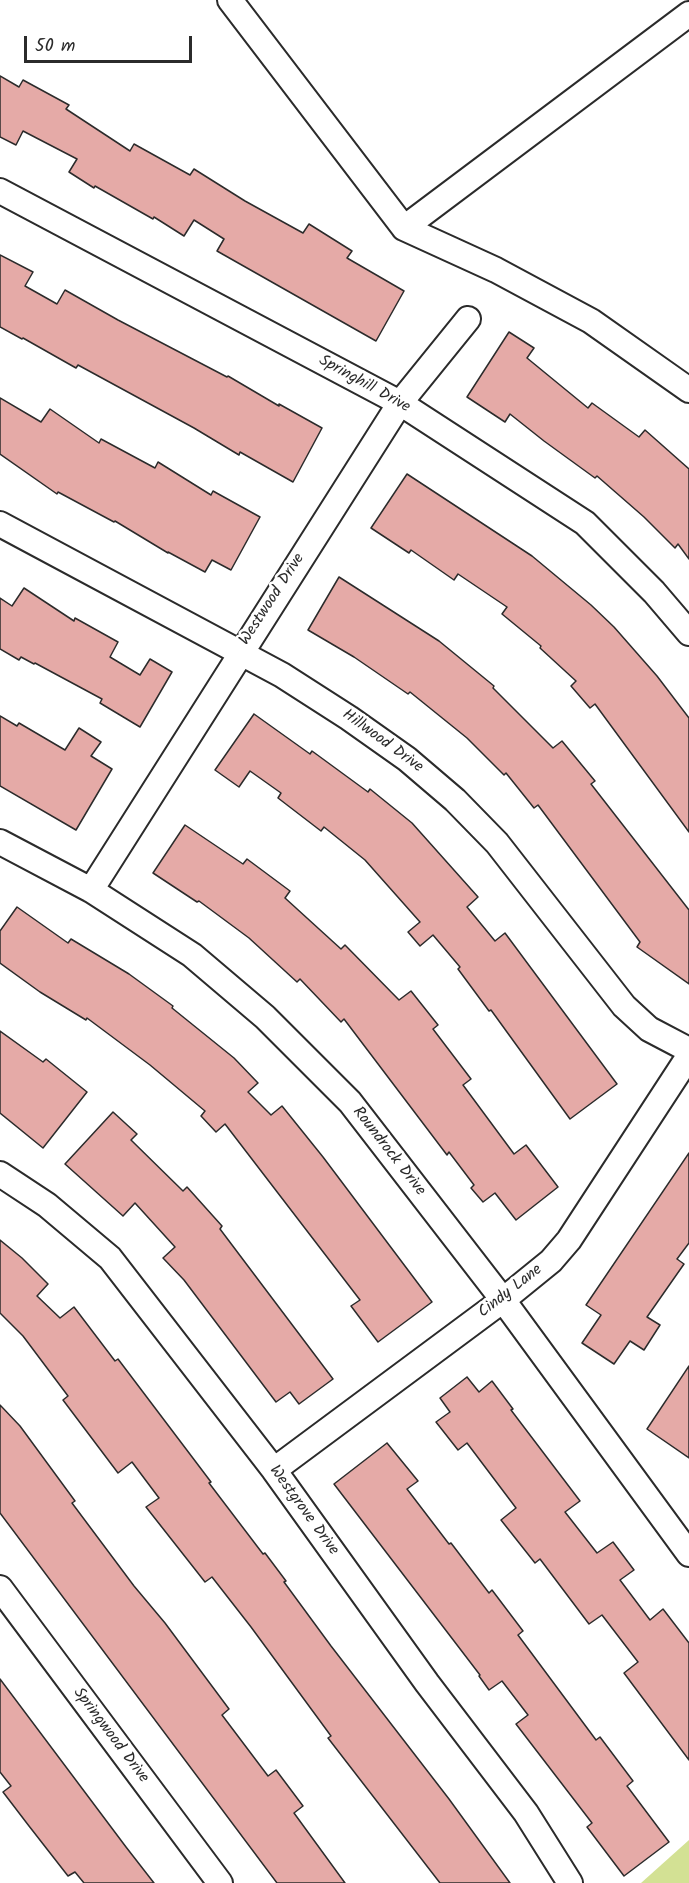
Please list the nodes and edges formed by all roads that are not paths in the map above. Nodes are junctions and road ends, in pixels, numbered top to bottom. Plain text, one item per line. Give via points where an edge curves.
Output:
1 (230, 0) edge
2 (689, 14) edge
3 (0, 191) edge
4 (404, 228) junction
5 (468, 319) dead end
6 (689, 390) edge
7 (400, 403) junction
8 (0, 524) edge
9 (689, 633) edge
10 (239, 653) junction
11 (0, 842) edge
12 (90, 890) junction
13 (689, 1050) edge
14 (689, 1056) edge
15 (0, 1174) edge
16 (503, 1299) junction
17 (274, 1470) junction
18 (689, 1554) edge
19 (0, 1588) edge
20 (220, 1883) edge
21 (570, 1883) edge

1 - 4 street
2 - 4 street
3 - 7 street, Springhill Drive
4 - 6 street via 496,270 591,321
5 - 7 street, Westwood Drive
7 - 9 street, Springhill Drive via 585,523
7 - 10 street, Westwood Drive
8 - 10 street, Hillwood Drive
10 - 12 street, Westwood Drive
10 - 13 street, Hillwood Drive via 349,718 430,777 497,843 624,1006 649,1029
11 - 12 street, Roundrock Drive
12 - 16 street, Roundrock Drive via 192,955 265,1017 350,1102
14 - 16 street, Cindy Lane via 569,1240 551,1261
15 - 17 street, Westgrove Drive via 47,1205 110,1258
16 - 17 street, Cindy Lane
16 - 18 street, Roundrock Drive
17 - 21 street, Westgrove Drive via 526,1813
19 - 20 street, Springwood Drive

